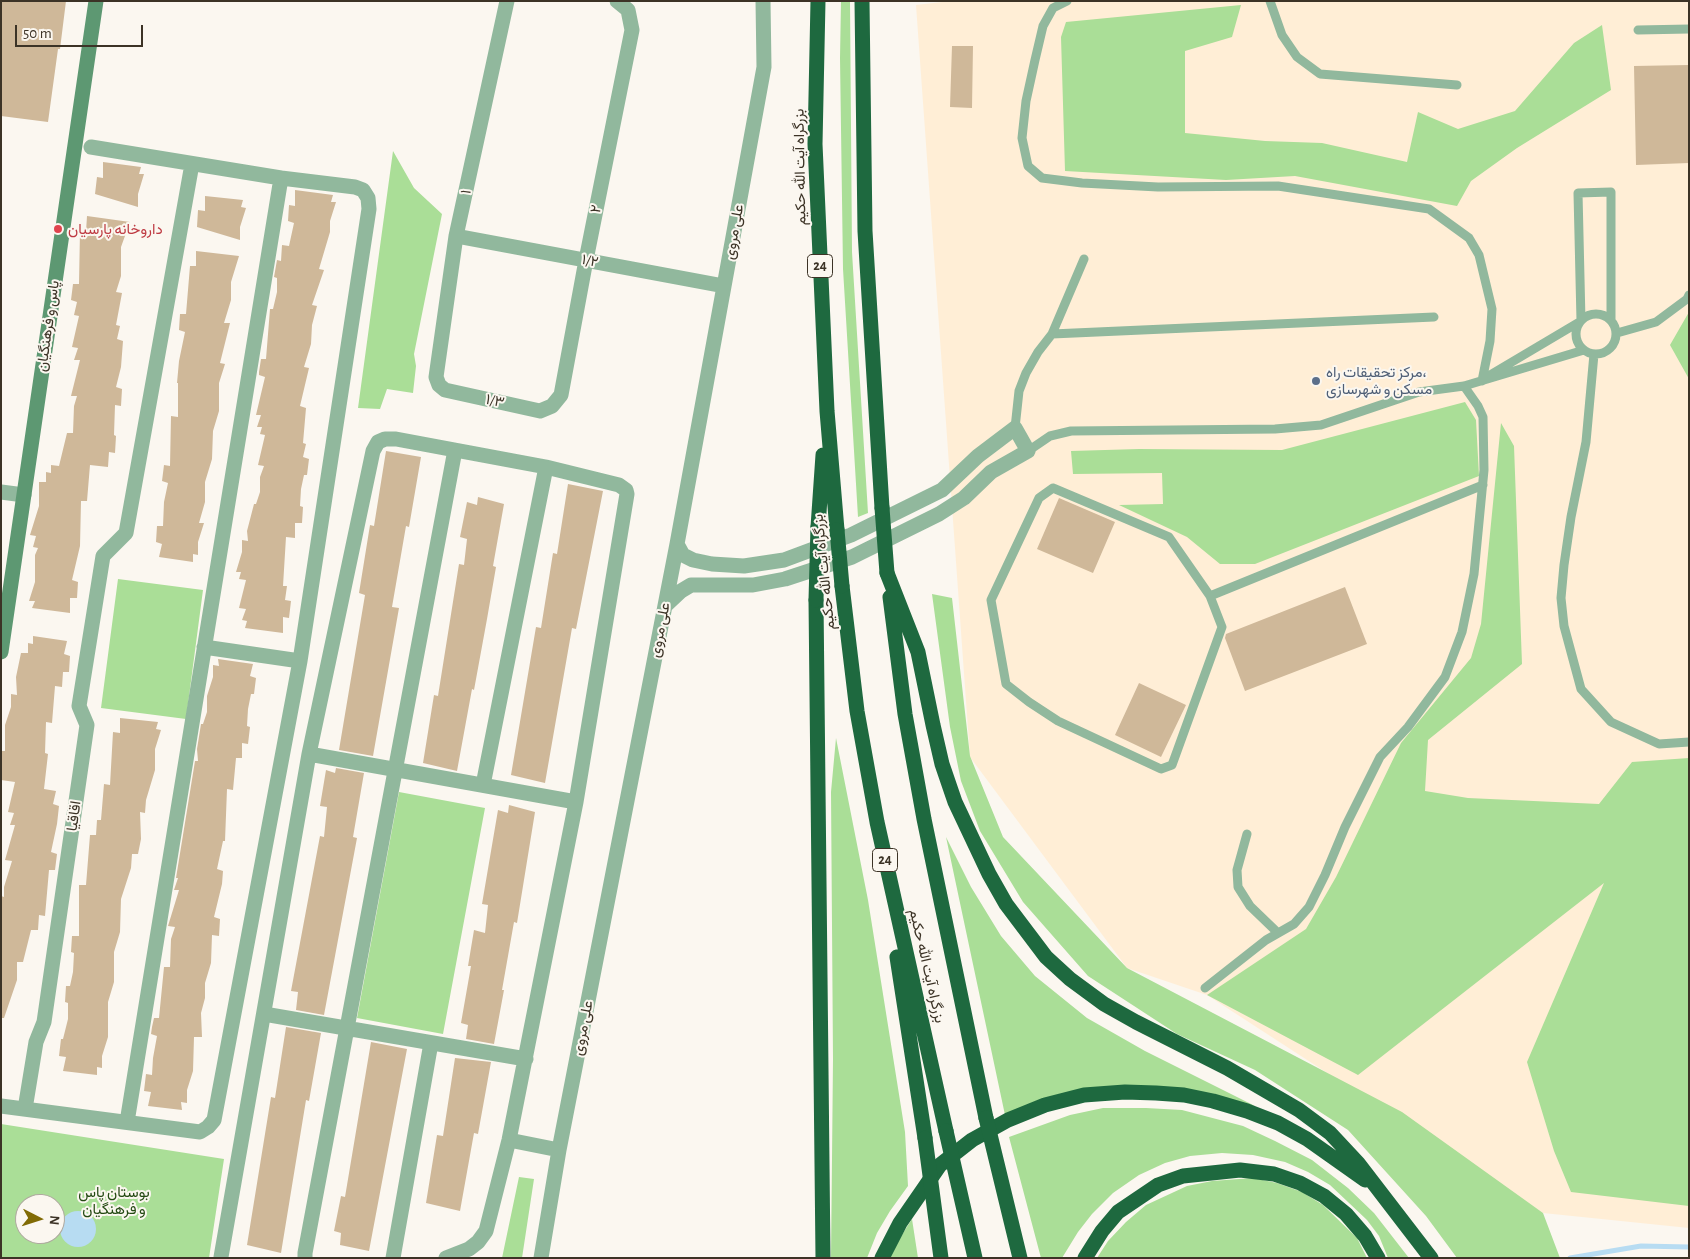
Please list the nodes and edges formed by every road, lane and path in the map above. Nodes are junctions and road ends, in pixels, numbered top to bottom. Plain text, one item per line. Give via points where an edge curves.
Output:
1 (96, 1) edge
2 (507, 1) edge
3 (763, 1) edge
4 (818, 1) edge
5 (862, 1) edge
6 (1067, 1) edge
7 (1270, 1) edge
8 (623, 5) edge
9 (1689, 29) edge
10 (1638, 30) dead end
11 (1457, 85) dead end
12 (91, 147) dead end
13 (192, 164) junction
14 (281, 178) junction
15 (456, 236) junction
16 (1084, 259) dead end
17 (586, 260) junction
18 (724, 286) junction
19 (1689, 296) edge
20 (1434, 317) dead end
21 (1611, 320) junction
22 (1581, 321) junction
23 (1617, 333) junction
24 (1052, 334) junction
25 (1584, 350) junction
26 (1594, 354) junction
27 (1482, 381) junction
28 (439, 385) joint
29 (1464, 386) junction
30 (552, 406) joint
31 (827, 411) junction
32 (1015, 428) junction
33 (455, 450) junction
34 (1028, 451) junction
35 (978, 456) junction
36 (546, 467) junction
37 (991, 472) junction
38 (1483, 485) junction
39 (1, 492) edge
40 (24, 495) junction
41 (677, 544) junction
42 (887, 573) junction
43 (1210, 596) junction
44 (665, 606) junction
45 (204, 646) junction
46 (1, 652) edge
47 (300, 661) junction
48 (1689, 742) edge
49 (309, 754) junction
50 (395, 769) junction
51 (483, 785) junction
52 (576, 802) junction
53 (877, 822) junction
54 (1247, 834) dead end
55 (1278, 933) junction
56 (1205, 988) dead end
57 (264, 1014) junction
58 (347, 1028) junction
59 (431, 1042) junction
60 (526, 1059) junction
61 (1, 1106) edge
62 (25, 1109) junction
63 (127, 1122) junction
64 (509, 1140) junction
65 (559, 1150) junction
66 (1382, 1193) junction
67 (220, 1257) edge
68 (305, 1258) edge
69 (393, 1258) edge
70 (446, 1258) edge
71 (541, 1258) edge
72 (823, 1258) edge
73 (882, 1258) edge
74 (941, 1258) edge
75 (974, 1258) edge
76 (1020, 1258) edge
77 (1085, 1258) edge
78 (1378, 1258) edge
79 (1431, 1258) edge

1 - 40 street, پاس و فرهنگیان
2 - 15 street, ۱
3 - 18 street, علی مروی via 764,67
4 - 31 highway, بزرگراه آیت الله حکیم / 24 via 816,144
5 - 42 highway, بزرگراه آیت الله حکیم, bridge via 865,230
6 - 27 lane via 1053,8 1043,26 1026,102 1022,138 1028,166 1042,178 1082,183 1158,187 1278,186 1430,209 1470,238 1479,255 1492,309
7 - 11 lane via 1282,35 1296,57 1320,74
8 - 17 street, ۲ via 632,30
9 - 10 lane
12 - 13 street
13 - 14 street
13 - 62 street, اقاقیا via 126,533 102,556 79,706 87,725 44,1022 36,1042
14 - 45 street
14 - 47 street via 355,187 363,190 369,209
15 - 17 street, ۱/۲
15 - 28 street, ۱ via 436,377
16 - 24 lane
17 - 18 street, ۱/۲
17 - 30 street, ۲ via 562,395
18 - 41 street, علی مروی
19 - 23 lane via 1656,322
20 - 24 lane
21 - 22 lane via 1592,314
21 - 22 lane via 1611,192 1578,193
21 - 23 lane
22 - 25 lane via 1576,333
22 - 27 lane
23 - 26 lane via 1609,350
24 - 32 lane via 1026,373 1019,391
25 - 26 lane
25 - 27 lane
26 - 48 lane via 1586,442 1564,565 1561,598 1564,626 1581,689 1611,722 1660,744
27 - 29 lane
28 - 30 street, ۱/۳ via 445,390 540,411
29 - 34 lane via 1419,392 1321,425 1274,429 1071,431 1050,436
29 - 38 lane via 1483,417
31 - 53 highway, بزرگراه آیت الله حکیم / 24, bridge via 857,711
31 - 72 highway, bridge via 816,600
32 - 34 street
32 - 35 street
33 - 36 street
33 - 49 street via 385,439 378,442 373,451
33 - 50 street
34 - 37 street
35 - 37 street
35 - 41 street via 942,490 851,535 784,560 744,566 712,564 684,555
36 - 51 street
36 - 52 street via 619,485 627,494
37 - 44 street via 964,498 940,514 852,557 785,579 753,585 691,585
38 - 43 lane
38 - 55 lane via 1474,574 1462,632 1445,677 1408,727 1380,757 1309,907 1294,924
39 - 40 street
40 - 46 street, پاس و فرهنگیان
41 - 44 street, علی مروی
42 - 66 highway via 918,652 942,764 955,802 1006,904 1041,950 1070,979 1104,1004 1227,1068 1299,1110 1330,1133
42 - 76 highway, بزرگراه آیت الله حکیم, bridge via 905,714 924,819 986,1118
43 - 43 lane via 1169,537 1053,488 1039,498 991,600 1006,684 1058,721 1161,769 1172,765 1222,627
44 - 65 street, علی مروی
45 - 47 street
45 - 63 street
47 - 63 street via 214,1120 200,1132
49 - 50 street
49 - 57 street
50 - 51 street
50 - 58 street
51 - 52 street
52 - 60 street
53 - 74 highway, bridge
53 - 75 highway, بزرگراه آیت الله حکیم / 24, bridge
54 - 55 lane via 1236,870 1238,887 1250,906
55 - 56 lane
57 - 58 street
57 - 67 street
58 - 59 street
58 - 68 street
59 - 60 street
59 - 69 street
60 - 64 street
61 - 62 street
62 - 63 street
64 - 65 street
64 - 70 street via 486,1231 469,1249
65 - 71 street, علی مروی
66 - 73 highway via 1307,1138 1247,1111 1213,1101 1156,1092 1103,1092 1045,1105 972,1140 940,1165 900,1224
66 - 79 highway
77 - 78 highway via 1118,1212 1158,1185 1182,1176 1240,1170 1274,1174 1300,1182 1324,1196 1346,1214

